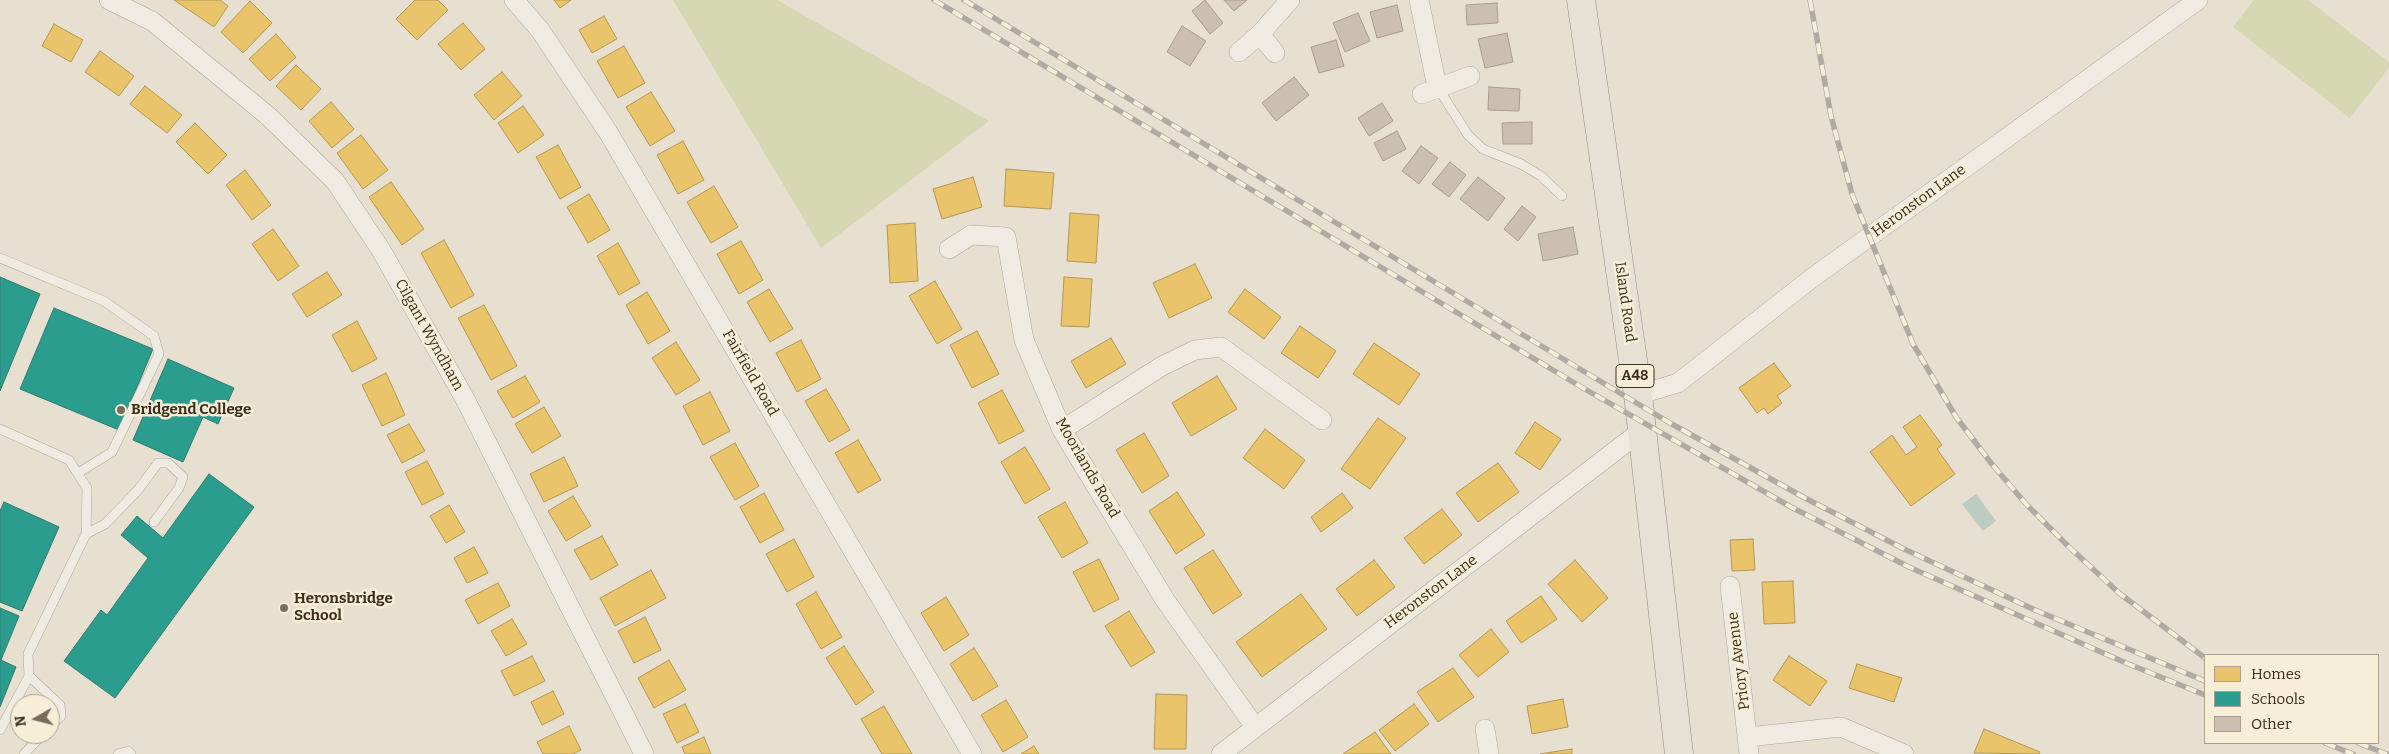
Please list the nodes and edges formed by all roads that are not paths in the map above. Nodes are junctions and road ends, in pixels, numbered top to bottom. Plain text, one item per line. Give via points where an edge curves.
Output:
1 (109, 0) edge
2 (514, 0) edge
3 (1290, 0) edge
4 (1419, 0) edge
5 (1581, 0) edge
6 (2198, 0) edge
7 (1260, 34) junction
8 (1239, 52) dead end
9 (1275, 53) dead end
10 (1470, 76) dead end
11 (1430, 91) junction
12 (1562, 196) dead end
13 (949, 249) dead end
14 (0, 258) edge
15 (1638, 395) junction
16 (1322, 420) dead end
17 (0, 429) edge
18 (1062, 430) junction
19 (1641, 431) junction
20 (78, 473) junction
21 (154, 522) dead end
22 (86, 534) junction
23 (1730, 586) dead end
24 (29, 676) junction
25 (48, 694) edge
26 (1255, 727) junction
27 (1485, 729) dead end
28 (0, 730) edge
29 (34, 744) edge
30 (1749, 745) edge
31 (24, 754) edge
32 (118, 754) edge
33 (131, 754) edge
34 (644, 754) edge
35 (972, 754) edge
36 (1221, 754) edge
37 (1489, 754) edge
38 (1679, 754) edge
39 (1904, 754) edge

1 - 34 street, Cilgant Wyndham via 152,22 267,115 335,181 381,250 465,398
2 - 35 street, Fairfield Road via 540,30 608,132
3 - 7 street
4 - 11 street
5 - 15 main road, Island Road / A48
6 - 15 street, Heronston Lane via 1812,278 1678,383
7 - 8 street
7 - 9 street
10 - 11 street
11 - 12 lane via 1483,148 1541,176
13 - 18 street, Moorlands Road via 970,235 1006,237 1024,340
14 - 20 lane via 104,301 154,336 159,354 112,452
15 - 19 main road, Island Road / A48
16 - 18 street via 1221,348 1195,350 1162,366
17 - 20 lane via 69,460
18 - 26 street, Moorlands Road via 1165,600
19 - 26 street, Heronston Lane
19 - 38 main road, Island Road / A48
20 - 22 lane via 87,488
21 - 22 lane via 179,488 183,477 168,463 158,464 105,524
22 - 24 lane via 28,654
23 - 30 street, Priory Avenue
24 - 25 lane
24 - 28 lane
26 - 36 street, Heronston Lane
27 - 37 street
29 - 31 lane
30 - 39 street, Priory Avenue via 1841,727
32 - 33 lane via 128,751

